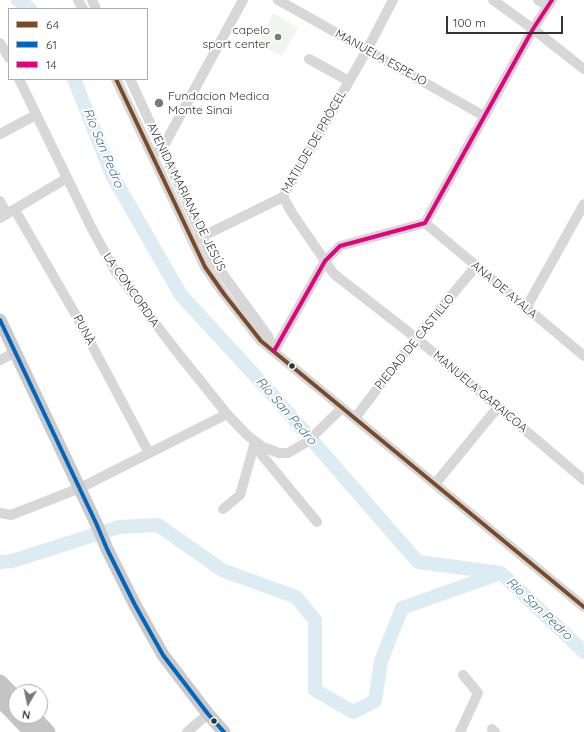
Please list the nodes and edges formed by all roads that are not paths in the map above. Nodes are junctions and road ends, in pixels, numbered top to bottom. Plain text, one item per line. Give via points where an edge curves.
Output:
1 (243, 0) edge
2 (278, 0) edge
3 (392, 0) edge
4 (493, 0) edge
5 (538, 0) edge
6 (550, 3) edge
7 (533, 28) junction
8 (0, 43) edge
9 (367, 50) junction
10 (8, 56) edge
11 (309, 59) dead end
12 (584, 69) edge
13 (19, 80) edge
14 (116, 80) edge
15 (130, 80) edge
16 (348, 81) junction
17 (36, 115) junction
18 (484, 116) junction
19 (0, 134) edge
20 (162, 149) junction
21 (152, 154) junction
22 (67, 178) junction
23 (283, 197) junction
24 (0, 201) edge
25 (584, 204) edge
26 (7, 214) edge
27 (425, 223) junction
28 (203, 237) junction
29 (193, 241) junction
30 (325, 261) junction
31 (476, 266) junction
32 (526, 308) junction
33 (0, 320) edge
34 (416, 338) junction
35 (274, 351) junction
36 (16, 352) junction
37 (584, 356) edge
38 (0, 360) edge
39 (340, 405) junction
40 (498, 407) junction
41 (227, 414) junction
42 (355, 418) junction
43 (257, 443) junction
44 (149, 453) junction
45 (584, 480) edge
46 (435, 484) junction
47 (80, 488) junction
48 (223, 509) dead end
49 (0, 513) edge
50 (317, 522) dead end
51 (584, 607) edge
52 (463, 674) dead end
53 (0, 682) edge
54 (8, 690) edge
55 (0, 700) edge
56 (208, 714) junction
57 (40, 724) edge
58 (31, 732) edge
59 (48, 732) edge
60 (188, 732) edge
61 (224, 732) edge
62 (460, 732) edge

1 - 20 street
2 - 9 street, MANUELA ESPEJO
3 - 9 street, MATILDE DE PRÒCEL
4 - 7 street
5 - 6 street
6 - 7 street
7 - 12 street
7 - 18 street
8 - 10 street
9 - 16 street, MATILDE DE PRÒCEL
9 - 18 street, MANUELA ESPEJO
11 - 16 street
13 - 17 street, LA CONCORDIA
14 - 21 street, AVENIDA MARIANA DE JESÚS
15 - 20 street, AVENIDA MARIANA DE JESÚS
16 - 23 street, MATILDE DE PRÒCEL
17 - 19 street
17 - 22 street, LA CONCORDIA
18 - 27 street
20 - 21 street
20 - 28 street, AVENIDA MARIANA DE JESÚS
21 - 29 street, AVENIDA MARIANA DE JESÚS
22 - 26 street
22 - 41 street, LA CONCORDIA via 114,269
23 - 28 street, MATILDE DE PRÒCEL
23 - 30 street, MANUELA GARAICOA
24 - 26 street, PUNÀ
25 - 32 street
26 - 44 street, PUNÀ via 77,317
27 - 30 street via 340,246
27 - 31 street, ANA DE AYALA
28 - 29 street, MATILDE DE PRÒCEL
28 - 35 street, AVENIDA MARIANA DE JESÚS via 214,262 268,336
29 - 35 street, AVENIDA MARIANA DE JESÚS via 205,267 224,294 261,341
30 - 34 street, MANUELA GARAICOA via 334,274
30 - 35 street
31 - 32 street, ANA DE AYALA
31 - 34 street, PIEDAD DE CASTILLO
32 - 37 street, ANA DE AYALA
33 - 36 main road
34 - 40 street, MANUELA GARAICOA
34 - 42 street, PIEDAD DE CASTILLO
35 - 39 street, AVENIDA MARIANA DE JESÚS
36 - 38 street
36 - 47 main road
39 - 42 street, AVENIDA MARIANA DE JESÚS
39 - 43 street, LA CONCORDIA via 295,450 284,454
40 - 45 street, MANUELA GARAICOA
40 - 46 street
41 - 43 street, LA CONCORDIA
41 - 44 street
42 - 46 street, AVENIDA MARIANA DE JESÚS
43 - 48 street via 240,495
43 - 50 street via 261,454
44 - 47 street
46 - 51 street, AVENIDA MARIANA DE JESÚS
47 - 49 street via 11,516
47 - 56 main road via 107,549 163,655
52 - 62 street via 478,693
53 - 54 highway
55 - 58 highway
56 - 60 street
56 - 61 main road
57 - 59 highway

